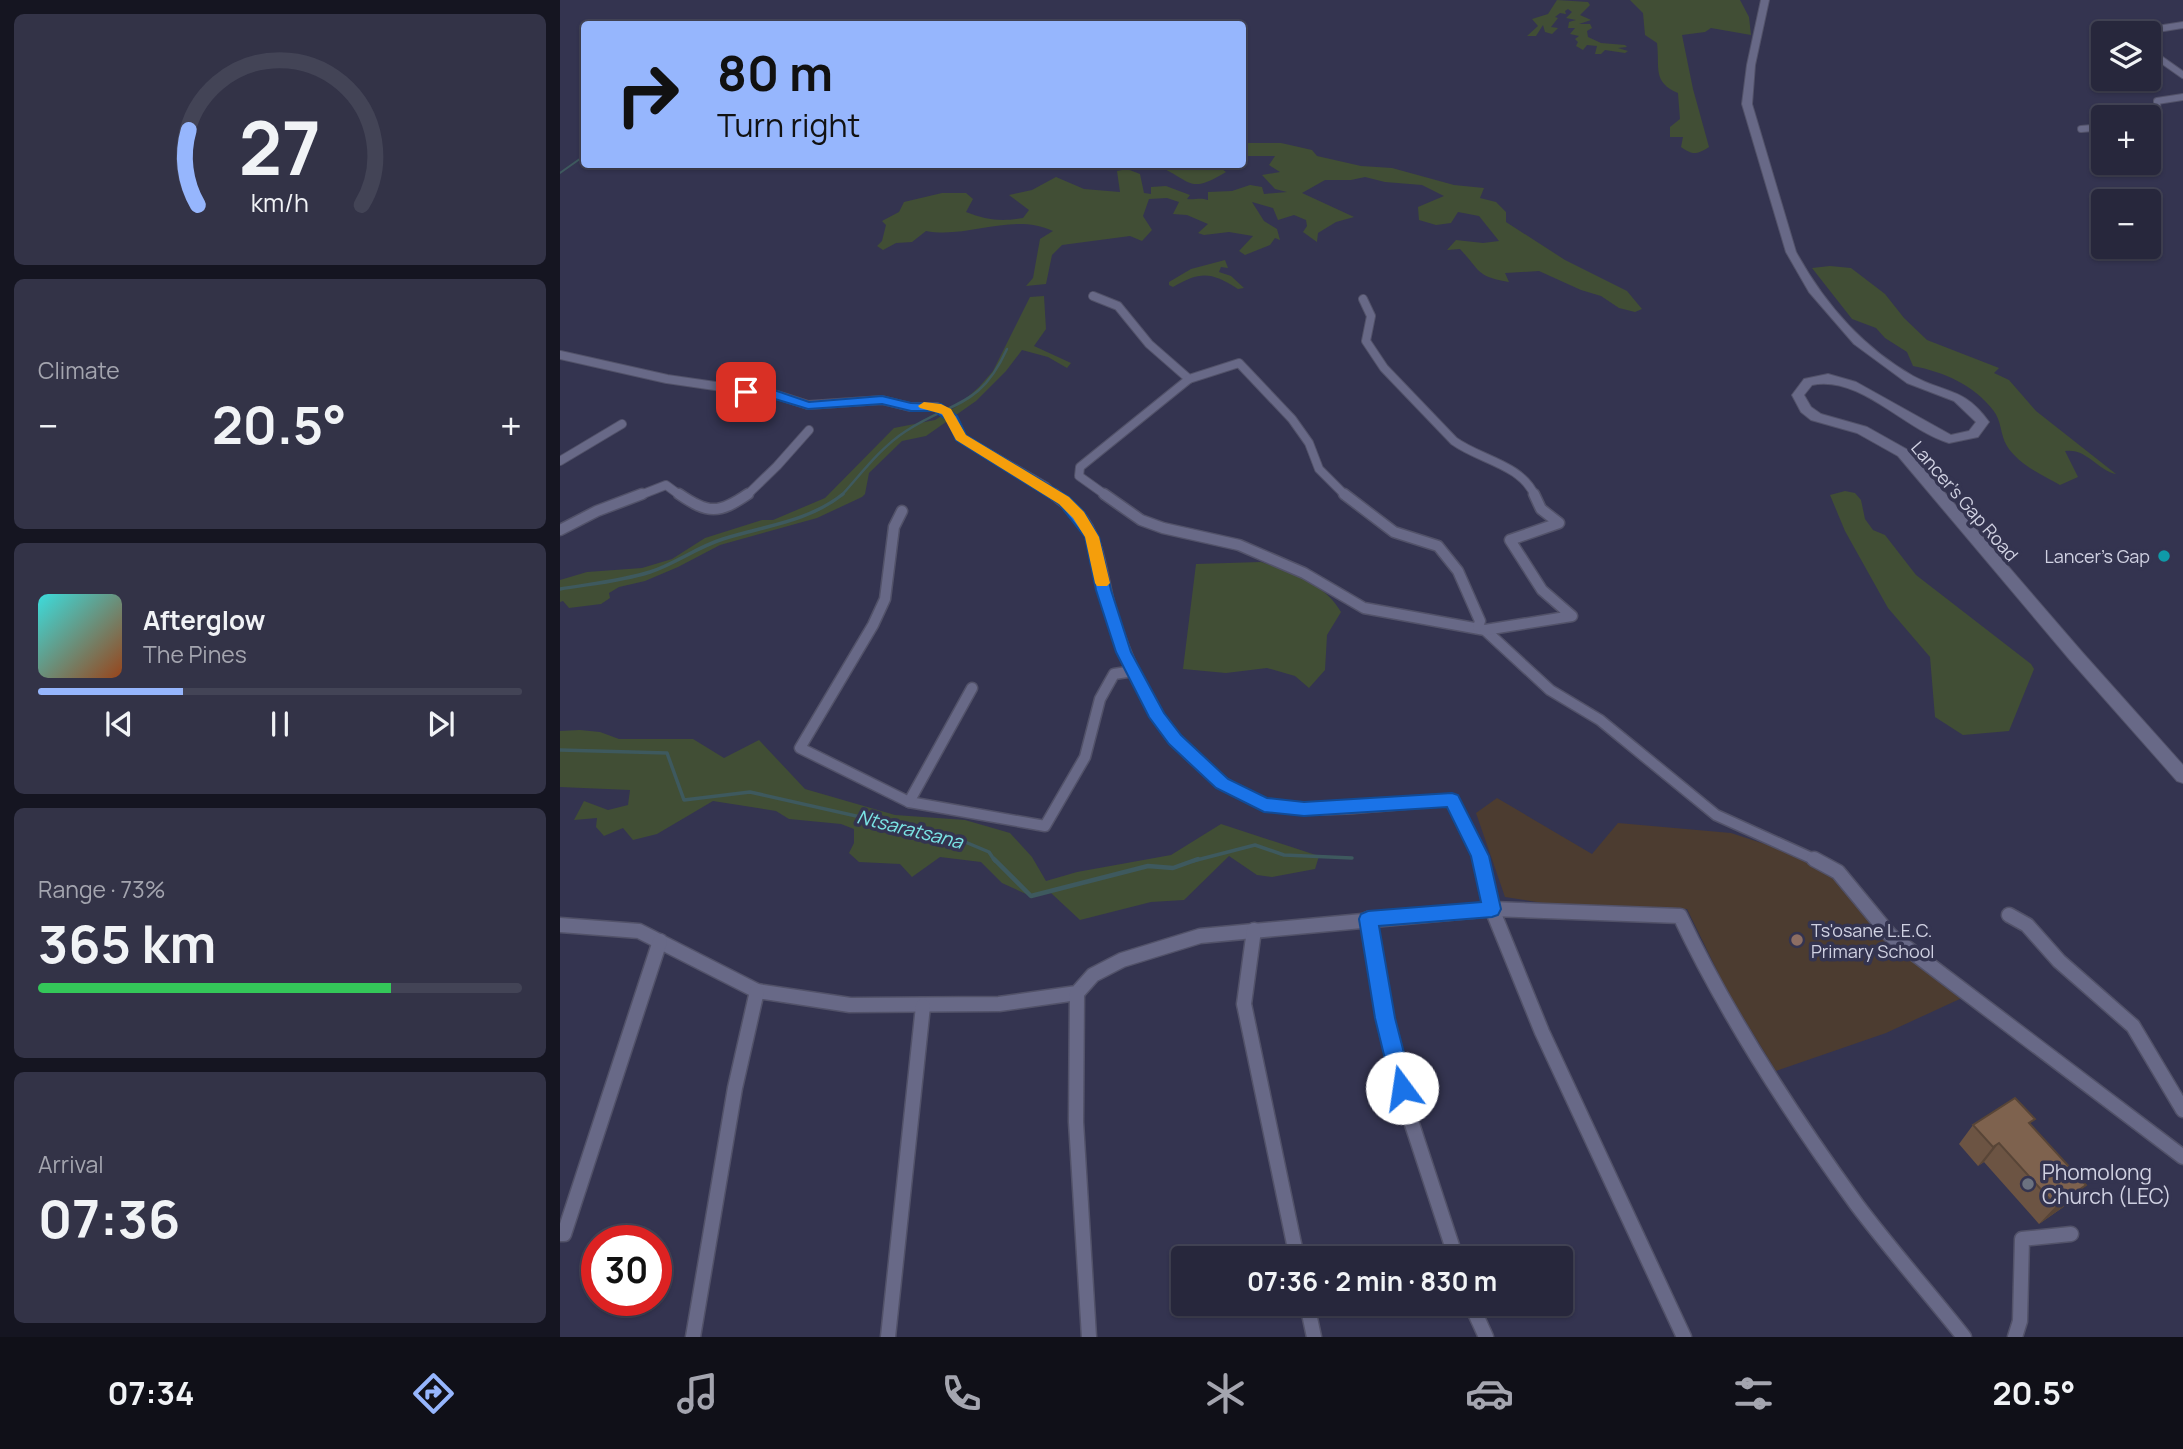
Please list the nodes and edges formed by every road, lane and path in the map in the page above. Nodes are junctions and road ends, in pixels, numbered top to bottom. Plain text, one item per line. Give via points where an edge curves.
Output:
1 (1765, 0) edge
2 (2183, 24) edge
3 (2161, 28) edge
4 (2161, 59) edge
5 (2183, 75) edge
6 (2183, 97) edge
7 (2157, 105) edge
8 (2091, 128) edge
9 (2081, 129) dead end
10 (1093, 296) dead end
11 (1363, 299) dead end
12 (560, 355) edge
13 (1231, 356) dead end
14 (1239, 363) junction
15 (1189, 379) junction
16 (622, 424) dead end
17 (809, 430) dead end
18 (560, 461) edge
19 (902, 511) dead end
20 (560, 530) edge
21 (1482, 629) junction
22 (1134, 671) junction
23 (972, 688) dead end
24 (2183, 776) edge
25 (909, 803) junction
26 (1492, 909) junction
27 (2009, 915) dead end
28 (1368, 919) junction
29 (560, 925) edge
30 (1255, 930) junction
31 (660, 941) junction
32 (757, 991) junction
33 (1077, 993) junction
34 (923, 1006) junction
35 (2183, 1110) edge
36 (2183, 1157) edge
37 (560, 1234) edge
38 (2071, 1234) dead end
39 (1294, 1246) edge
40 (1452, 1246) edge
41 (1310, 1316) edge
42 (1476, 1316) edge
43 (693, 1337) edge
44 (888, 1337) edge
45 (1089, 1337) edge
46 (1314, 1337) edge
47 (1486, 1337) edge
48 (1684, 1337) edge
49 (1964, 1337) edge
50 (2015, 1337) edge

1 - 24 main road, Lancer's Gap Road via 1748,104 1799,269 1858,343 1914,381 1962,398 1983,422 1973,434 1949,439 1838,379 1808,382 1798,395 1816,417 1863,430 1903,453
2 - 3 street
4 - 5 street
6 - 7 street via 2157,101
8 - 9 street
10 - 15 street via 1118,306 1149,344
11 - 21 street via 1371,316 1366,341 1384,368 1454,441 1529,482 1541,509 1559,523 1510,540 1542,590 1572,616
12 - 22 street via 667,379 777,395 808,405 882,400 947,412 960,437 1045,486 1079,515 1092,537 1114,624
13 - 14 street
14 - 15 street
14 - 21 street via 1306,437 1319,470 1402,536 1425,539 1439,547 1458,569
15 - 21 street via 1080,467 1079,476 1141,520 1239,545 1304,573 1364,608
16 - 18 street
17 - 20 street via 757,486 718,510 704,509 666,485
19 - 25 street via 894,527 885,599 800,748
21 - 36 street via 1550,690 1600,720 1716,815 1838,872 1890,935
22 - 25 street via 1114,674 1100,699 1085,757 1045,826
22 - 26 street via 1175,739 1222,783 1264,805 1304,809 1452,800 1480,856
23 - 25 street
26 - 28 street
26 - 48 street via 1542,1032
26 - 49 street via 1680,916 1705,969 1857,1206
27 - 35 street via 2027,925 2059,961 2133,1026
28 - 30 street
28 - 40 street via 1408,1112
29 - 31 street via 621,928 650,933
30 - 33 street via 1200,936 1122,960 1093,975
30 - 39 street via 1244,1004
31 - 32 street
31 - 37 street via 564,1234
32 - 34 street via 850,1005
32 - 43 street via 735,1088
33 - 34 street via 999,1004
33 - 45 street via 1077,1170
34 - 44 street
38 - 50 street via 2022,1239 2020,1321
41 - 46 street
42 - 47 street

